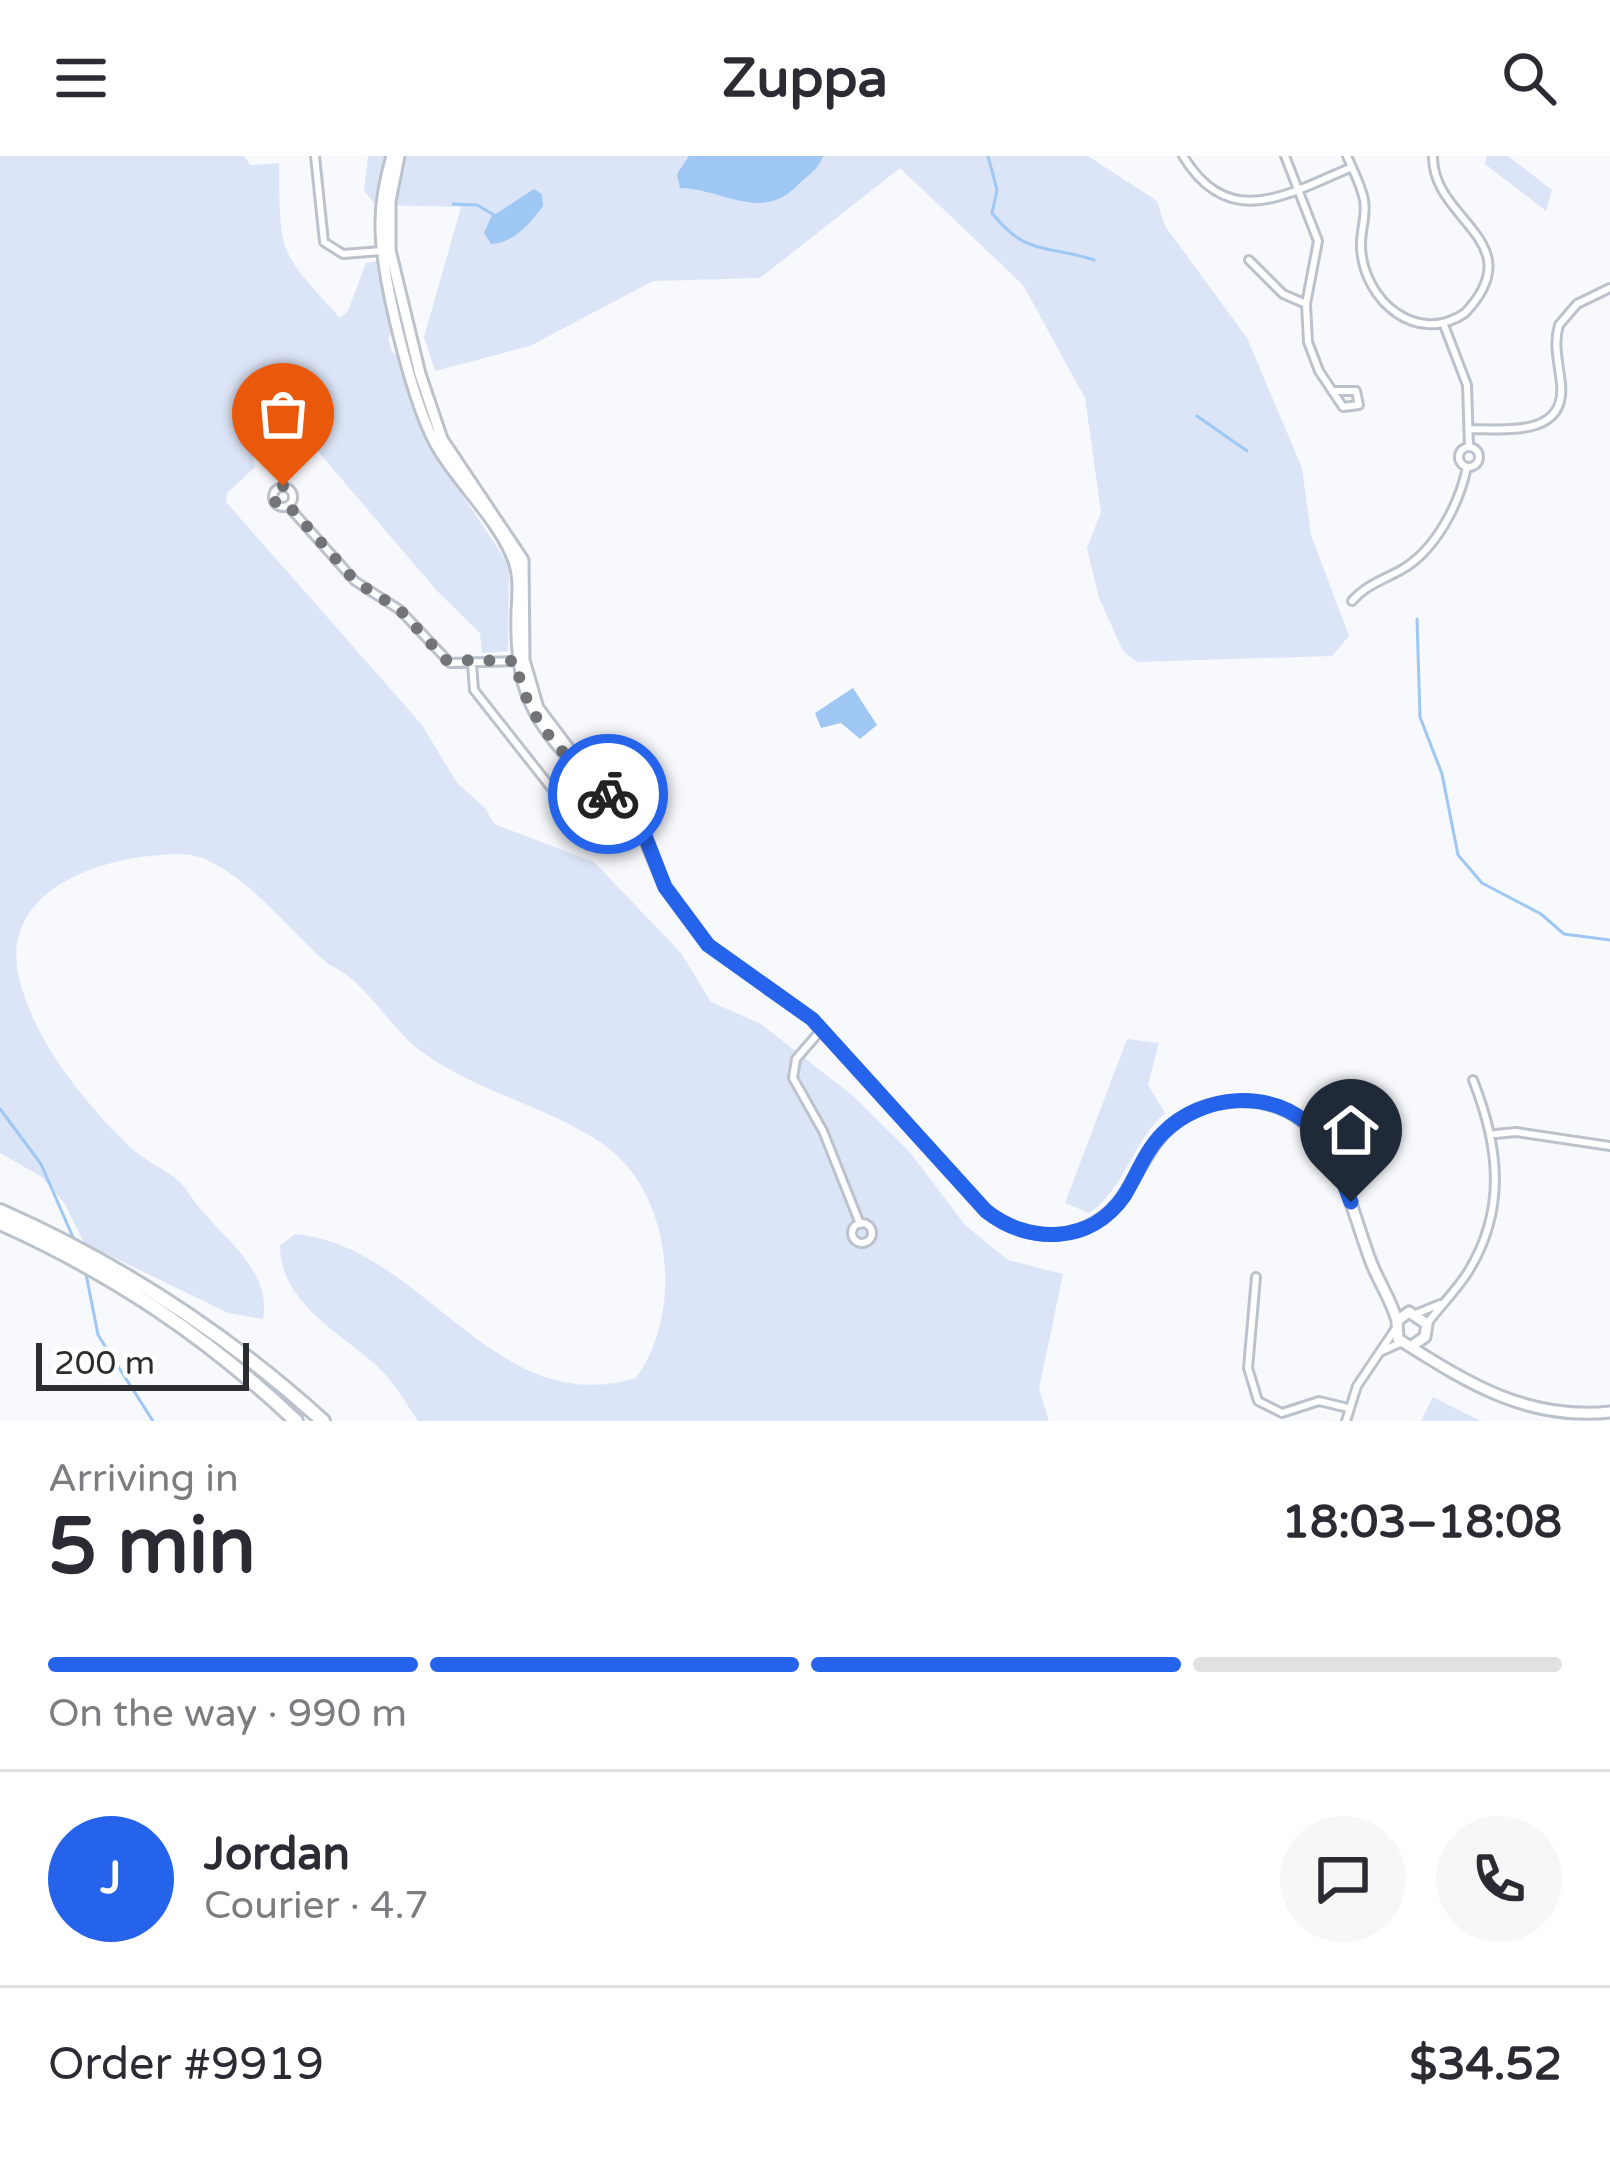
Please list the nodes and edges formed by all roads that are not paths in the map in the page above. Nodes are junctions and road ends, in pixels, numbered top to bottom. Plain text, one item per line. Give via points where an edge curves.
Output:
1 (315, 156) edge
2 (395, 156) edge
3 (1183, 156) edge
4 (1285, 156) edge
5 (1347, 156) edge
6 (1433, 156) edge
7 (1352, 167) junction
8 (1299, 190) junction
9 (387, 250) junction
10 (1250, 260) dead end
11 (1610, 288) edge
12 (1306, 304) junction
13 (1444, 325) junction
14 (1332, 391) junction
15 (1471, 429) junction
16 (1469, 447) junction
17 (1467, 467) junction
18 (289, 506) dead end
19 (1352, 601) dead end
20 (520, 661) junction
21 (472, 663) junction
22 (556, 794) dead end
23 (822, 1029) junction
24 (1473, 1080) dead end
25 (1493, 1135) junction
26 (1610, 1146) edge
27 (0, 1217) edge
28 (860, 1224) dead end
29 (1256, 1277) dead end
30 (1390, 1296) junction
31 (1440, 1304) junction
32 (1414, 1313) junction
33 (1427, 1324) junction
34 (1396, 1326) junction
35 (1425, 1337) junction
36 (1408, 1344) junction
37 (1380, 1352) junction
38 (1434, 1359) junction
39 (1348, 1408) junction
40 (1610, 1412) edge
41 (296, 1418) edge
42 (323, 1421) edge
43 (1346, 1421) edge

1 - 9 street via 324,242 343,254
2 - 9 street via 382,200
3 - 8 street via 1195,176 1234,200
4 - 8 street
5 - 7 street
6 - 13 street via 1444,200 1473,224 1487,253 1475,302
7 - 8 street
7 - 13 street via 1365,205 1361,250 1372,283 1408,322
8 - 12 street via 1318,250
9 - 20 street via 429,432 515,563
10 - 12 street via 1283,294
11 - 15 street via 1577,304 1559,325 1562,397 1549,419 1528,429
12 - 14 street via 1312,357
13 - 15 street via 1467,385
14 - 14 street via 1347,410 1359,404 1356,391
15 - 16 street
16 - 17 street via 1458,456
16 - 17 street via 1479,458
17 - 19 street via 1456,501 1418,557
18 - 21 street via 355,581 400,610 446,660
20 - 21 street
20 - 23 street via 526,702 548,734 638,818 665,887 708,945
21 - 22 street via 474,690
23 - 28 street via 796,1059 793,1078
23 - 30 street via 986,1211 1030,1234 1063,1234 1102,1217 1156,1141 1196,1110 1252,1101 1292,1113 1333,1156
24 - 25 street
25 - 26 street
25 - 31 street via 1490,1225 1468,1271
27 - 41 highway via 193,1331
27 - 42 highway via 91,1255 187,1312
29 - 39 street via 1248,1368 1258,1401 1282,1413 1319,1401
30 - 32 street
30 - 34 street
31 - 32 street
31 - 33 street
32 - 33 street
32 - 34 street
33 - 35 street
34 - 36 street
34 - 37 street
35 - 36 street
35 - 38 street
36 - 37 street
36 - 38 street
37 - 39 street
38 - 40 street via 1514,1404
39 - 43 street

